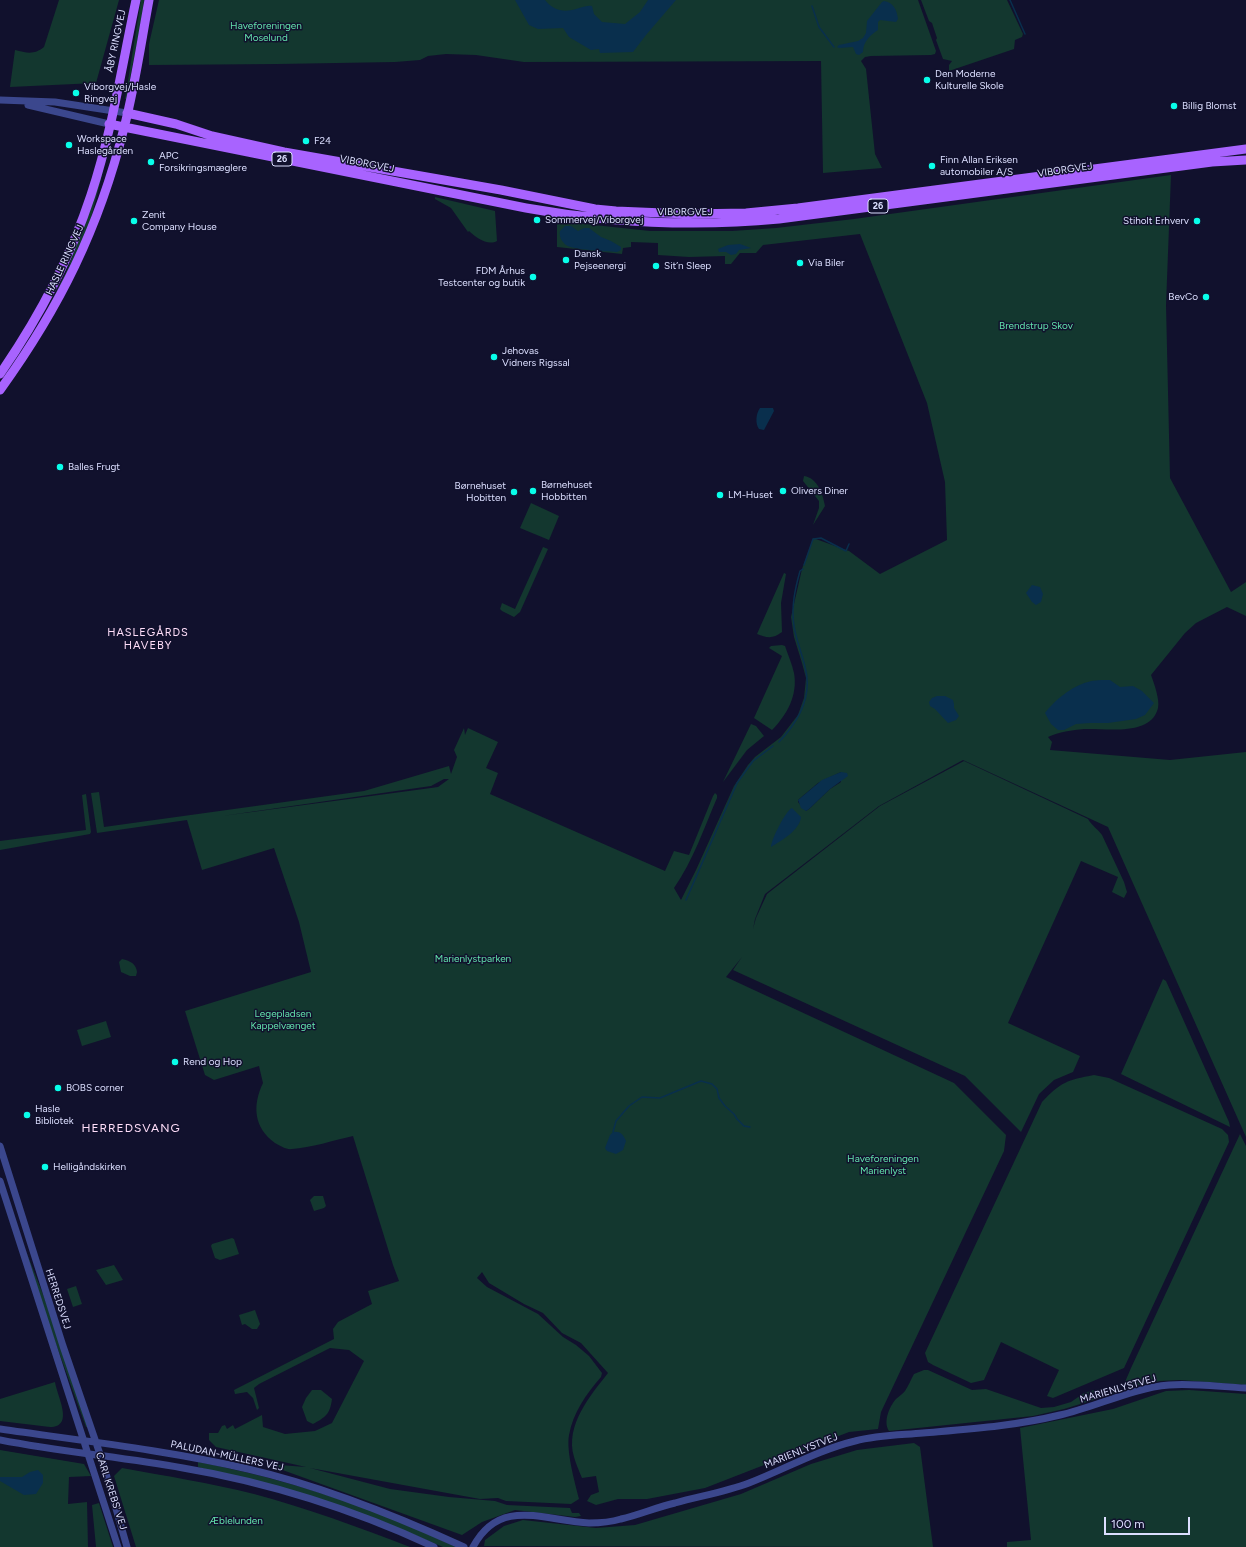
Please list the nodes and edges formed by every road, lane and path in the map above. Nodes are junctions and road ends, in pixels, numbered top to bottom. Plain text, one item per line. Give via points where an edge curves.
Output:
1 (136, 0) edge
2 (149, 0) edge
3 (0, 100) edge
4 (12, 101) junction
5 (112, 110) junction
6 (127, 113) junction
7 (109, 124) junction
8 (124, 127) junction
9 (1246, 149) edge
10 (1246, 160) edge
11 (0, 374) edge
12 (0, 390) edge
13 (0, 1146) edge
14 (0, 1182) edge
15 (1246, 1388) edge
16 (0, 1429) edge
17 (0, 1440) edge
18 (84, 1441) junction
19 (97, 1443) junction
20 (88, 1454) junction
21 (101, 1456) junction
22 (118, 1547) edge
23 (127, 1547) edge
24 (434, 1547) edge
25 (464, 1547) edge
26 (473, 1547) edge

1 - 5 main road, ÅBY RINGVEJ
2 - 6 main road
3 - 4 street, VIBORGVEJ
4 - 5 street, VIBORGVEJ via 55,102
4 - 7 street, VIBORGVEJ
5 - 6 street, VIBORGVEJ
5 - 7 main road, HASLE RINGVEJ
6 - 8 main road
6 - 9 main road, VIBORGVEJ / 26 via 305,156 595,209 656,214 746,213 798,208
7 - 8 main road, VIBORGVEJ / 26
7 - 11 main road, HASLE RINGVEJ via 93,189 71,246 37,316
8 - 10 main road, VIBORGVEJ / 26 via 526,208 582,217 694,224 780,219 1212,162
8 - 12 main road, HASLE RINGVEJ via 94,225 70,278 43,327
13 - 19 street, HERREDSVEJ via 63,1346
14 - 18 street, HERREDSVEJ
15 - 26 street, MARIENLYSTVEJ via 1168,1385 1060,1416 976,1428 857,1440 828,1449 740,1486 622,1519 588,1523 513,1515 490,1525
16 - 18 street, PALUDAN-MÜLLERS VEJ
17 - 20 street, PALUDAN-MÜLLERS VEJ
18 - 19 street, PALUDAN-MÜLLERS VEJ
18 - 20 street, CARL KREBS' VEJ
19 - 21 street, HERREDSVEJ
19 - 25 street, PALUDAN-MÜLLERS VEJ via 203,1459 286,1479 391,1515
20 - 21 street, PALUDAN-MÜLLERS VEJ
20 - 22 street, CARL KREBS' VEJ
21 - 23 street, CARL KREBS' VEJ
21 - 24 street, PALUDAN-MÜLLERS VEJ via 184,1468 257,1484 340,1510

